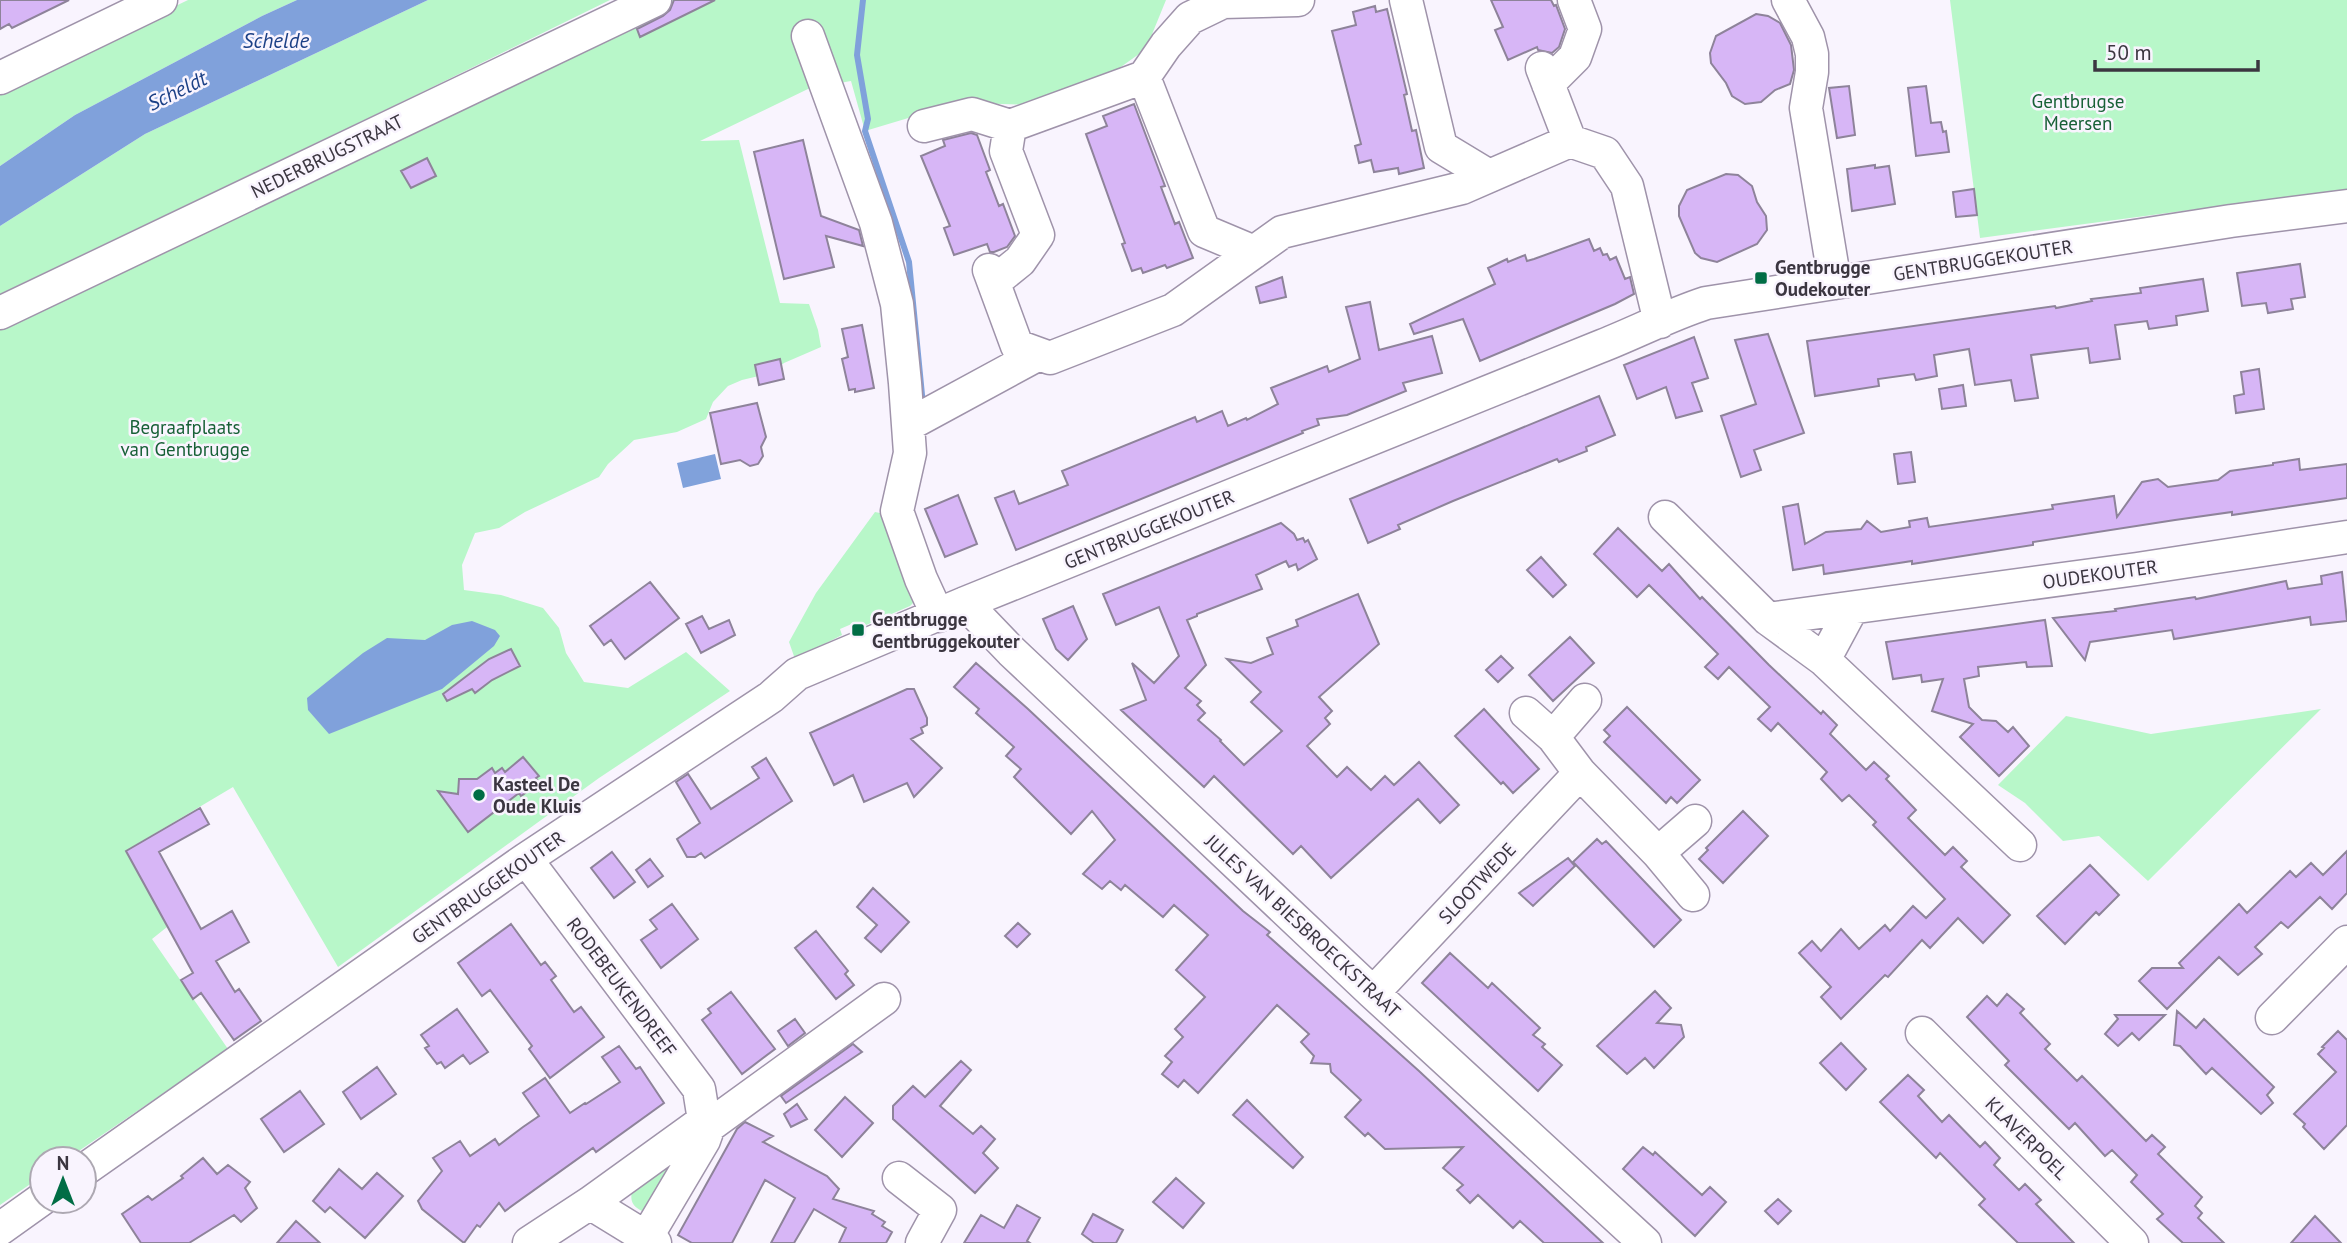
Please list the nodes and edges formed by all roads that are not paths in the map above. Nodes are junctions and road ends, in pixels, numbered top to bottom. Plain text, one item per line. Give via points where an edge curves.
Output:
1 (159, 0) edge
2 (655, 0) edge
3 (1298, 0) edge
4 (1406, 0) edge
5 (1574, 0) edge
6 (1788, 0) edge
7 (808, 36) dead end
8 (0, 78) edge
9 (1144, 78) junction
10 (924, 125) dead end
11 (1010, 126) junction
12 (1570, 141) junction
13 (1489, 176) junction
14 (2347, 206) edge
15 (1254, 252) junction
16 (1835, 283) junction
17 (0, 313) edge
18 (1660, 322) junction
19 (1038, 355) junction
20 (908, 425) junction
21 (1665, 517) dead end
22 (2347, 537) edge
23 (1852, 608) junction
24 (951, 609) junction
25 (1768, 619) junction
26 (1824, 660) junction
27 (1585, 700) dead end
28 (1526, 713) dead end
29 (1553, 737) junction
30 (1580, 774) junction
31 (1695, 821) dead end
32 (2020, 845) dead end
33 (1658, 853) junction
34 (526, 859) junction
35 (1693, 895) dead end
36 (2347, 942) edge
37 (1373, 993) junction
38 (884, 999) dead end
39 (2272, 1018) dead end
40 (1922, 1033) dead end
41 (707, 1123) junction
42 (98, 1160) edge
43 (899, 1178) dead end
44 (590, 1203) junction
45 (28, 1209) edge
46 (0, 1229) edge
47 (650, 1240) edge
48 (529, 1243) edge
49 (922, 1243) edge
50 (1645, 1243) edge
51 (2132, 1243) edge

1 - 8 street
2 - 17 street, NEDERBRUGSTRAAT
3 - 9 street via 1223,2 1190,18
4 - 13 street via 1441,147
5 - 12 street via 1585,29 1575,58 1545,76
6 - 16 street via 1812,54 1806,108
7 - 20 street, JULES VAN BIESBROECKSTRAAT via 876,223 894,292
9 - 11 street
9 - 15 street via 1204,231
10 - 11 street via 972,114
11 - 19 street via 1006,151 1038,235 1020,261 992,276 1017,346
12 - 13 street
12 - 18 street via 1605,153 1627,186
13 - 15 street via 1461,188 1282,232
14 - 16 street, GENTBRUGGEKOUTER
15 - 19 street via 1173,310 1050,358
16 - 18 street, GENTBRUGGEKOUTER via 1706,303
18 - 24 street, GENTBRUGGEKOUTER
19 - 20 street
20 - 24 street, JULES VAN BIESBROECKSTRAAT via 909,453 897,511 921,579
21 - 25 street
22 - 23 street, OUDEKOUTER
23 - 25 street, OUDEKOUTER
23 - 26 street
24 - 34 street, GENTBRUGGEKOUTER via 797,674 771,697
24 - 37 street, JULES VAN BIESBROECKSTRAAT via 1011,651
25 - 26 street
26 - 32 street
27 - 29 street
28 - 29 street
29 - 30 street
30 - 33 street
30 - 37 street, SLOOTWEDE
31 - 33 street
33 - 35 street
34 - 41 street, RODEBEUKENDREEF via 699,1089
34 - 42 street, GENTBRUGGEKOUTER
36 - 39 street
37 - 50 street, JULES VAN BIESBROECKSTRAAT
38 - 41 street
40 - 51 street, KLAVERPOEL
41 - 44 street
41 - 47 street via 704,1140
43 - 49 street via 940,1210
44 - 47 street
44 - 48 street
45 - 46 street

